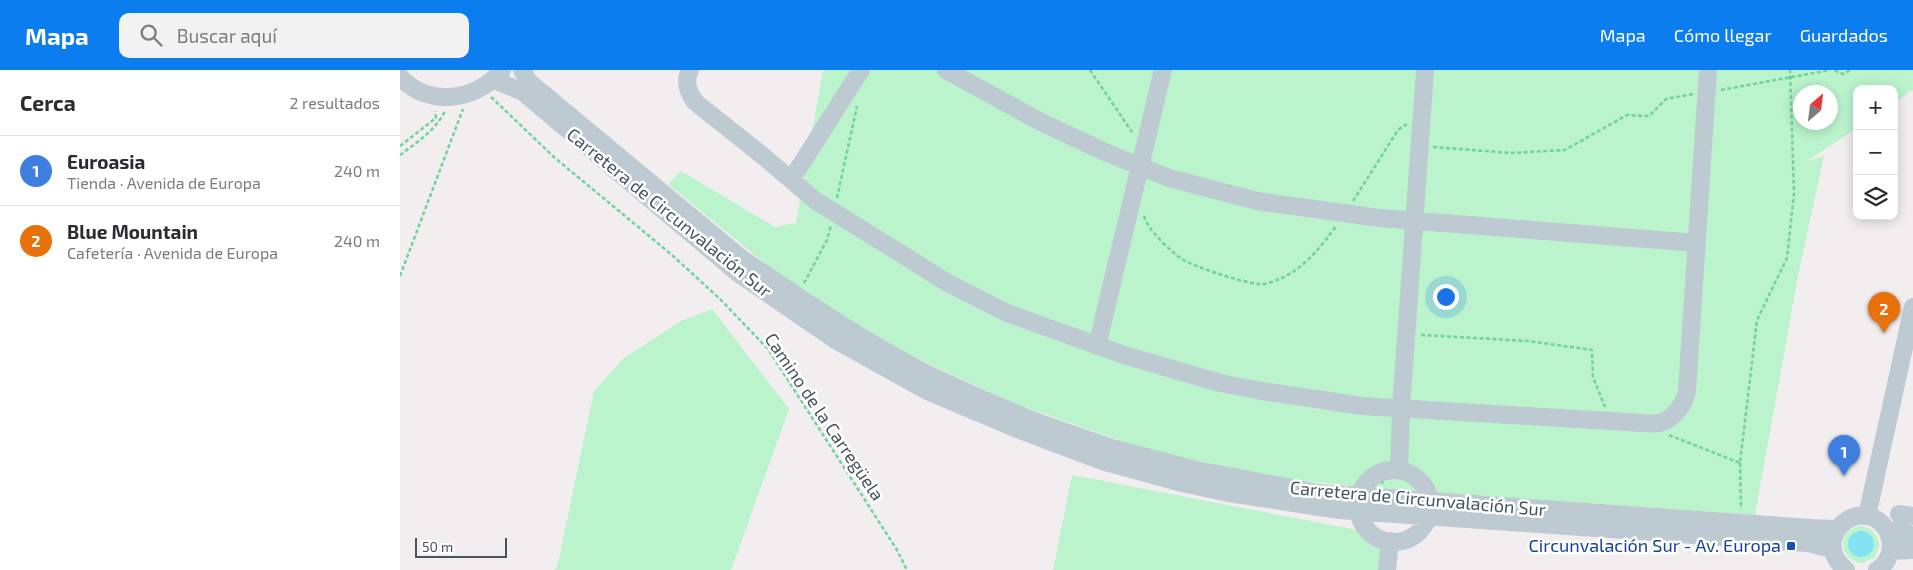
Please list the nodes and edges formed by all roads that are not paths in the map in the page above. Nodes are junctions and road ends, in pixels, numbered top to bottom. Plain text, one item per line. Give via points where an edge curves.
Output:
1 (522, 70) edge
2 (690, 70) edge
3 (862, 70) edge
4 (946, 70) edge
5 (1163, 70) edge
6 (1425, 70) edge
7 (1708, 70) edge
8 (400, 77) edge
9 (487, 83) edge
10 (1140, 166) junction
11 (790, 180) junction
12 (1414, 221) junction
13 (1697, 243) junction
14 (1913, 307) edge
15 (1098, 346) junction
16 (1402, 408) junction
17 (1399, 470) junction
18 (1359, 504) junction
19 (1429, 509) junction
20 (1867, 516) junction
21 (1837, 529) junction
22 (1886, 529) junction
23 (1913, 535) edge
24 (1390, 541) junction
25 (1832, 549) junction
26 (1913, 550) edge
27 (1890, 551) junction
28 (1387, 570) edge
29 (1846, 570) edge
30 (1877, 570) edge

1 - 18 street, Carretera de Circunvalación Sur via 529,82 742,259 825,314 923,372 1034,421 1112,448 1196,470 1319,493
2 - 11 street via 687,84 695,102
3 - 11 street
4 - 10 street via 1039,121
5 - 10 street
6 - 12 street
7 - 13 street
8 - 9 street via 406,84 432,95 451,97
9 - 18 street, Carretera de Circunvalación Sur via 523,92 738,274 837,341 928,391 1017,429 1120,466 1182,483 1291,504
10 - 12 street via 1169,178 1257,200
10 - 15 street
11 - 15 street via 816,201 948,283 1007,313
12 - 13 street
12 - 16 street
13 - 16 street via 1687,391 1681,406 1672,416 1659,423 1643,423
14 - 20 street
15 - 16 street via 1220,383 1362,406
16 - 17 street
17 - 18 street via 1388,470 1368,481
17 - 19 street via 1421,482 1428,492
18 - 19 street, Carretera de Circunvalación Sur
18 - 24 street via 1363,523 1370,532
19 - 21 street, Carretera de Circunvalación Sur
19 - 24 street via 1423,527 1414,536
19 - 25 street, Carretera de Circunvalación Sur via 1808,543
20 - 21 street via 1850,518
20 - 22 street
21 - 25 street
22 - 23 street
22 - 27 street via 1890,536
24 - 28 street
25 - 29 street
26 - 27 street
27 - 30 street via 1887,560

